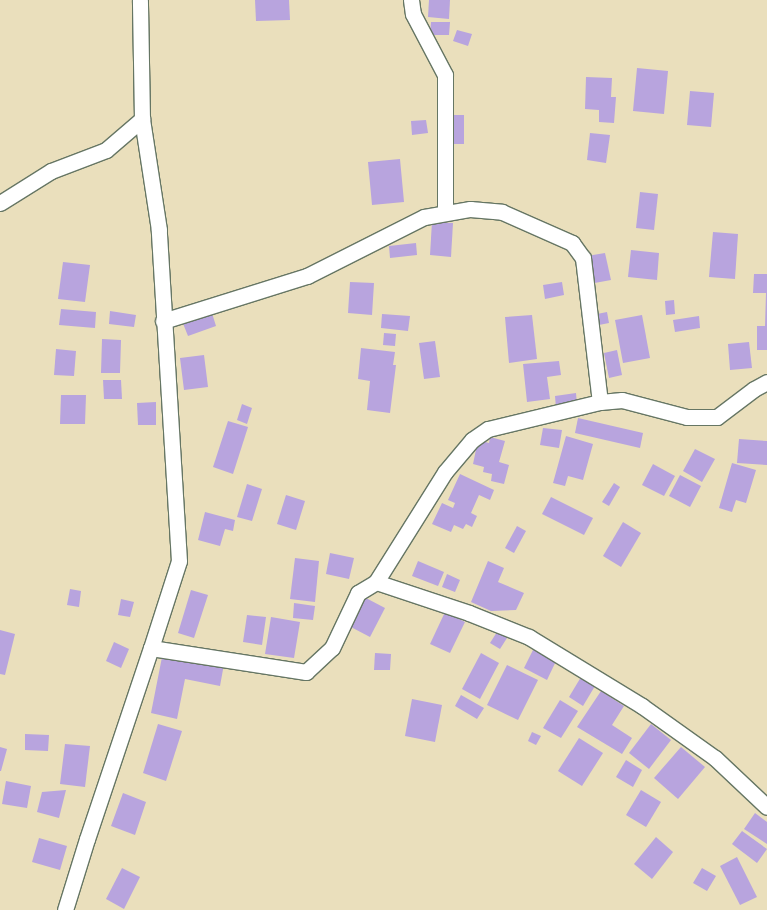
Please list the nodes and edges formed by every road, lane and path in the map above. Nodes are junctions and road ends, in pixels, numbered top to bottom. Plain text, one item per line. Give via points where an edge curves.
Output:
1 (140, 0) edge
2 (411, 0) edge
3 (142, 119) junction
4 (0, 202) edge
5 (445, 212) junction
6 (164, 321) junction
7 (767, 382) edge
8 (600, 402) junction
9 (376, 582) junction
10 (152, 648) junction
11 (767, 807) edge
12 (65, 910) edge

1 - 3 street
2 - 5 street via 413,14 445,75
3 - 4 street via 106,150 51,172
3 - 6 street via 159,230
5 - 6 street via 424,217 307,276
5 - 8 street via 470,208 502,212 572,243 583,258
6 - 10 street via 179,561
7 - 8 street via 717,417 687,417 622,400
8 - 9 street via 488,429 472,440 445,472
9 - 10 street via 358,593 332,648 306,672
9 - 11 street via 469,613 528,637 648,710 715,758
10 - 12 street

